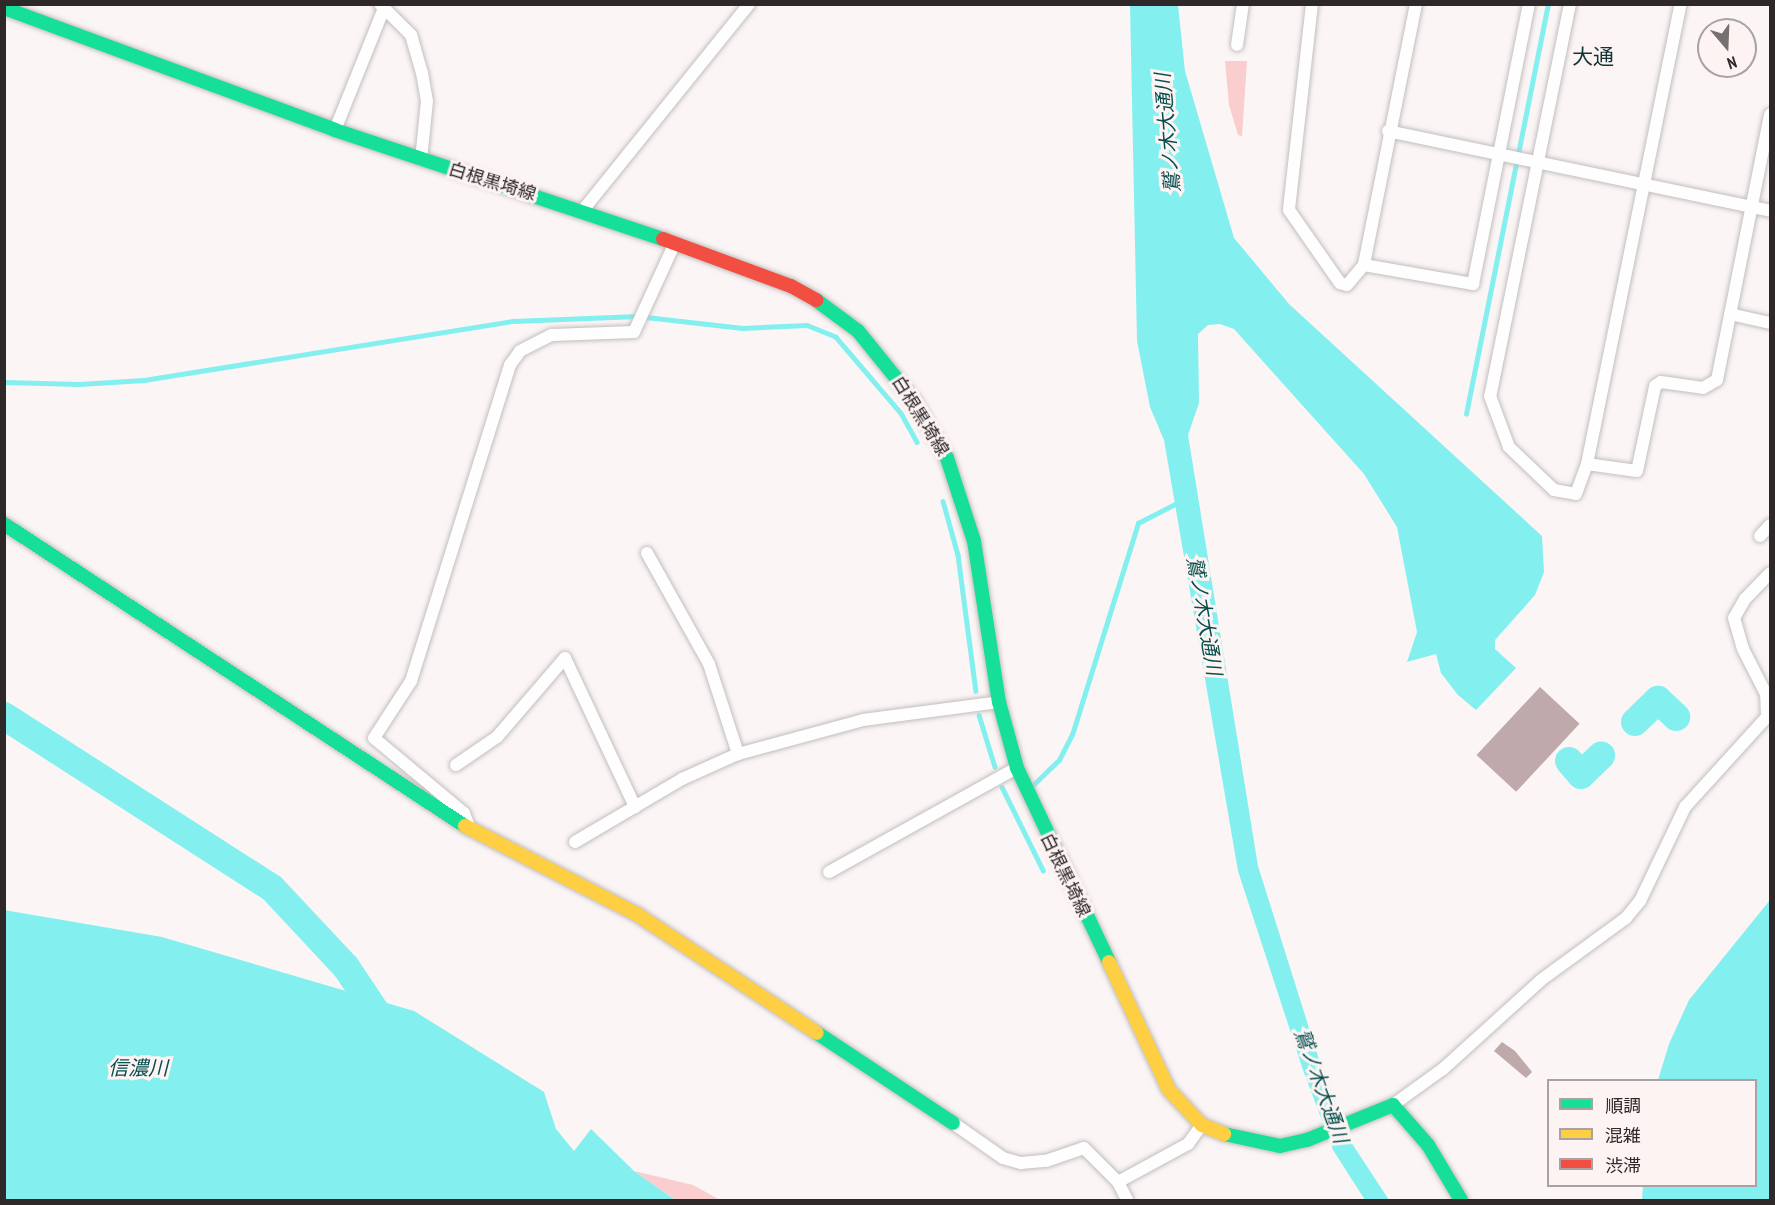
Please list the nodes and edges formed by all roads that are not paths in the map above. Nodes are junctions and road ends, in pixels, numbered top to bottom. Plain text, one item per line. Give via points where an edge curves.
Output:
1 (749, 4) edge
2 (1243, 4) edge
3 (1312, 4) edge
4 (1416, 4) edge
5 (1529, 4) edge
6 (1570, 4) edge
7 (1682, 4) edge
8 (382, 7) edge
9 (4, 8) edge
10 (1237, 45) dead end
11 (1770, 114) edge
12 (335, 130) junction
13 (1388, 131) junction
14 (1498, 153) junction
15 (421, 160) junction
16 (1537, 161) junction
17 (1644, 183) junction
18 (1751, 207) junction
19 (583, 210) junction
20 (1770, 211) edge
21 (674, 245) junction
22 (1364, 265) junction
23 (1730, 314) junction
24 (1770, 323) edge
25 (1587, 464) junction
26 (4, 524) edge
27 (1770, 525) edge
28 (1760, 536) dead end
29 (647, 553) dead end
30 (1770, 573) edge
31 (999, 702) junction
32 (738, 754) junction
33 (456, 765) dead end
34 (1017, 768) junction
35 (635, 807) junction
36 (470, 829) junction
37 (575, 842) dead end
38 (829, 872) dead end
39 (1393, 1105) junction
40 (953, 1123) joint
41 (1202, 1125) junction
42 (1118, 1182) junction
43 (1127, 1200) edge
44 (1461, 1200) edge

1 - 19 street
2 - 10 street
3 - 22 street via 1289,210 1340,283 1347,285
4 - 13 street
5 - 14 street
6 - 16 street
7 - 17 street
8 - 12 street
8 - 15 street via 411,35 422,73 427,100
9 - 12 main road, 白根黒埼線
11 - 18 street
12 - 15 main road, 白根黒埼線
13 - 14 street
13 - 22 street
14 - 16 street
14 - 22 street via 1473,284
15 - 19 main road, 白根黒埼線
16 - 17 street
16 - 25 street via 1490,396 1509,447 1554,490 1576,494
17 - 18 street
17 - 25 street
18 - 20 street
18 - 23 street
19 - 21 main road, 白根黒埼線
21 - 31 main road, 白根黒埼線 via 791,286 828,307 858,331 913,399 945,451 966,507
21 - 36 street via 634,332 552,335 520,351 510,365 411,681 374,738 465,813
23 - 24 street
23 - 25 street via 1716,380 1703,388 1661,382 1655,386 1637,471
26 - 36 main road
27 - 28 street
29 - 32 street via 709,664
30 - 39 street via 1745,599 1734,618 1743,649 1766,694 1767,717 1685,807 1640,901 1626,918 1540,980 1443,1069
31 - 32 street via 862,720
31 - 34 main road, 白根黒埼線
32 - 35 street via 682,779
33 - 35 street via 497,736 565,658
34 - 38 street
34 - 41 main road, 白根黒埼線 via 1169,1090
35 - 37 street
36 - 40 main road via 638,915
39 - 41 main road, 白根黒埼線 via 1307,1140 1280,1146
39 - 44 main road via 1422,1137
40 - 42 street via 1003,1158 1021,1163 1046,1161 1084,1148
41 - 42 street via 1188,1144
42 - 43 street

